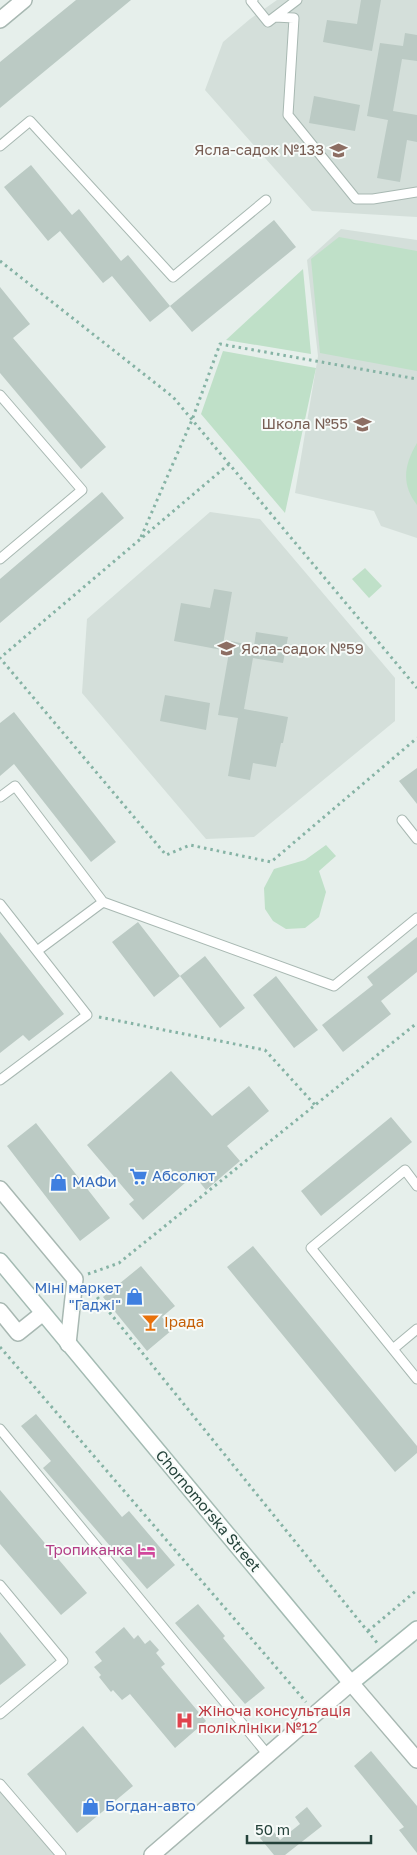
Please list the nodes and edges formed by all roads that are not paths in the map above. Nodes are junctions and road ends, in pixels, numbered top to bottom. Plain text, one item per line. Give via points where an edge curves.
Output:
1 (24, 0) edge
2 (253, 0) edge
3 (297, 0) edge
4 (275, 17) junction
5 (0, 20) edge
6 (0, 146) edge
7 (417, 192) edge
8 (266, 200) dead end
9 (0, 395) edge
10 (0, 559) edge
11 (0, 798) edge
12 (402, 820) dead end
13 (417, 839) edge
14 (103, 902) junction
15 (0, 904) edge
16 (417, 918) edge
17 (36, 951) junction
18 (0, 1080) edge
19 (417, 1186) edge
20 (0, 1189) edge
21 (0, 1261) edge
22 (0, 1311) edge
23 (43, 1313) junction
24 (417, 1329) edge
25 (68, 1344) junction
26 (393, 1349) junction
27 (417, 1379) edge
28 (0, 1429) edge
29 (0, 1585) edge
30 (417, 1629) edge
31 (351, 1683) junction
32 (0, 1714) edge
33 (268, 1755) junction
34 (417, 1760) edge
35 (0, 1784) edge
36 (61, 1855) edge
37 (152, 1855) edge

1 - 5 street
2 - 4 lane via 268,22
3 - 4 lane
4 - 7 lane via 294,18 288,115 356,199
6 - 8 lane via 30,121 173,277
9 - 10 lane via 82,490
11 - 14 lane via 14,786
12 - 13 lane
14 - 16 lane via 334,986
14 - 17 lane
15 - 17 lane
17 - 18 lane via 86,1015
19 - 26 lane via 405,1170 311,1248
20 - 25 street via 78,1278
21 - 23 street, Chornomorska Street
22 - 23 street via 18,1333
23 - 25 street, Chornomorska Street
24 - 26 lane
25 - 31 street, Chornomorska Street
26 - 27 lane
28 - 33 lane
29 - 32 lane via 63,1661
30 - 31 street
31 - 33 street
31 - 34 street, Chornomorska Street
33 - 37 street
35 - 36 lane

